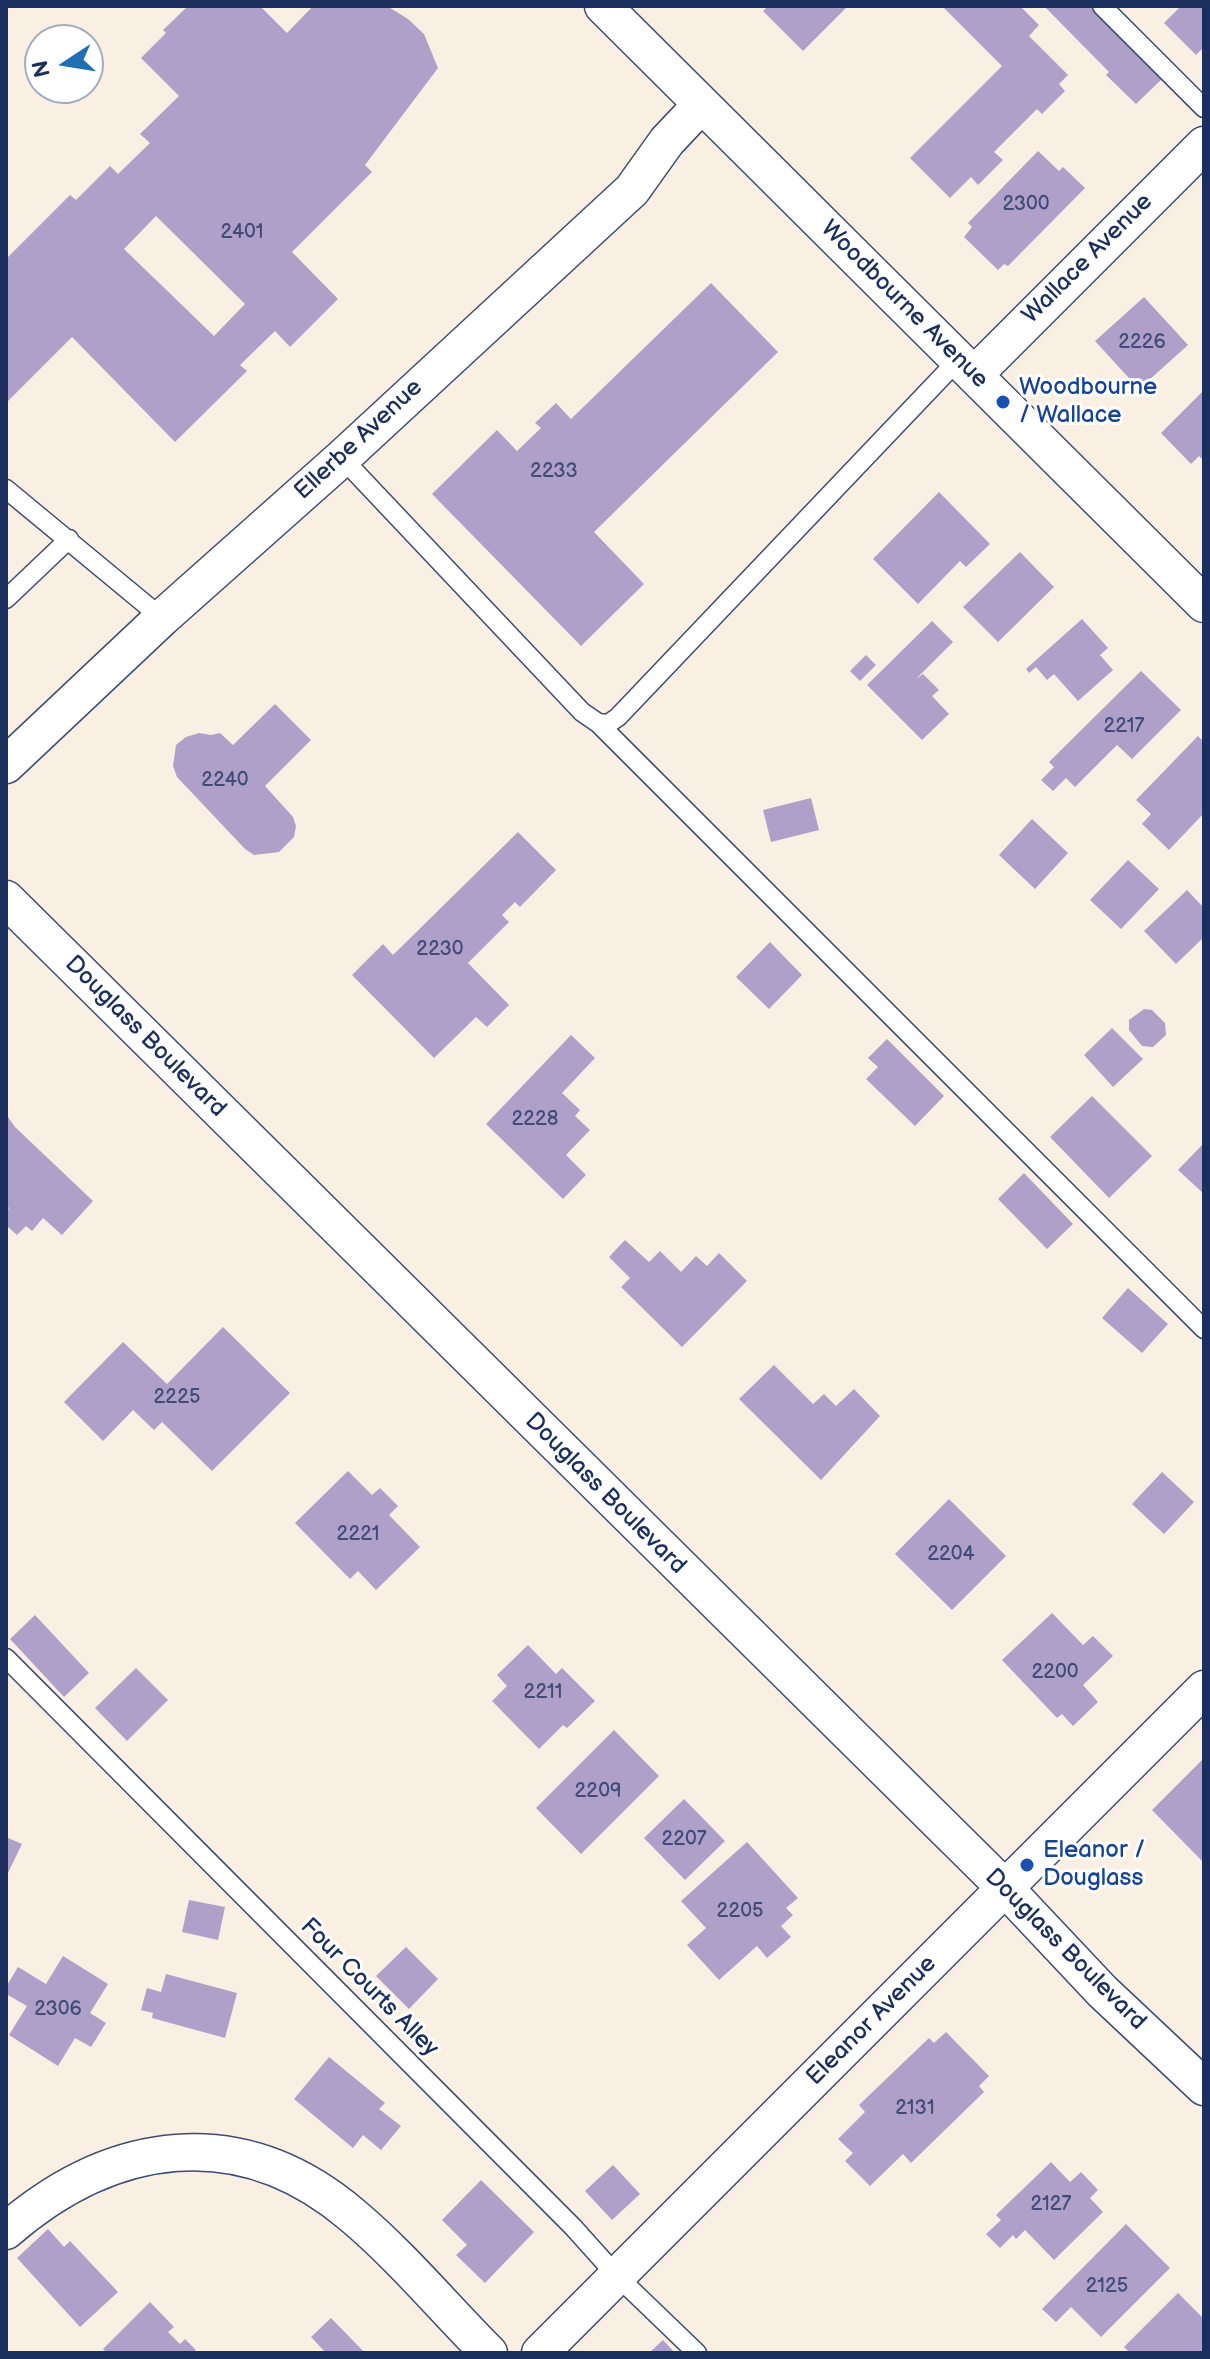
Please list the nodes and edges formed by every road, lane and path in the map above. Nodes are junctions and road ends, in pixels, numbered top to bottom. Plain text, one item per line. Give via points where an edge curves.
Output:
1 (603, 6) edge
2 (1102, 6) edge
3 (701, 105) junction
4 (1204, 108) edge
5 (1204, 145) edge
6 (967, 367) junction
7 (342, 458) junction
8 (6, 489) edge
9 (69, 539) junction
10 (8, 592) edge
11 (1204, 604) edge
12 (162, 618) junction
13 (598, 723) junction
14 (6, 765) edge
15 (6, 899) edge
16 (1204, 1329) edge
17 (6, 1658) edge
18 (1204, 1689) edge
19 (1005, 1888) junction
20 (1204, 2087) edge
21 (6, 2231) edge
22 (617, 2276) junction
23 (489, 2353) edge
24 (540, 2353) edge
25 (697, 2353) edge

1 - 3 street, Woodbourne Avenue
2 - 4 lane
3 - 6 street, Woodbourne Avenue
3 - 7 street, Ellerbe Avenue via 632,190
5 - 6 street, Wallace Avenue
6 - 11 street, Woodbourne Avenue
6 - 13 lane via 618,717
7 - 12 street, Ellerbe Avenue
7 - 13 lane
8 - 9 lane
9 - 10 lane
9 - 12 lane
12 - 14 street, Ellerbe Avenue
13 - 16 lane
15 - 19 street, Douglass Boulevard
17 - 22 lane, Four Courts Alley
18 - 19 street, Eleanor Avenue
19 - 20 street, Douglass Boulevard via 1102,1991
19 - 22 street, Eleanor Avenue
21 - 23 street via 63,2188 130,2159 167,2152 230,2154 314,2187 350,2213
22 - 24 street, Eleanor Avenue
22 - 25 lane, Four Courts Alley

